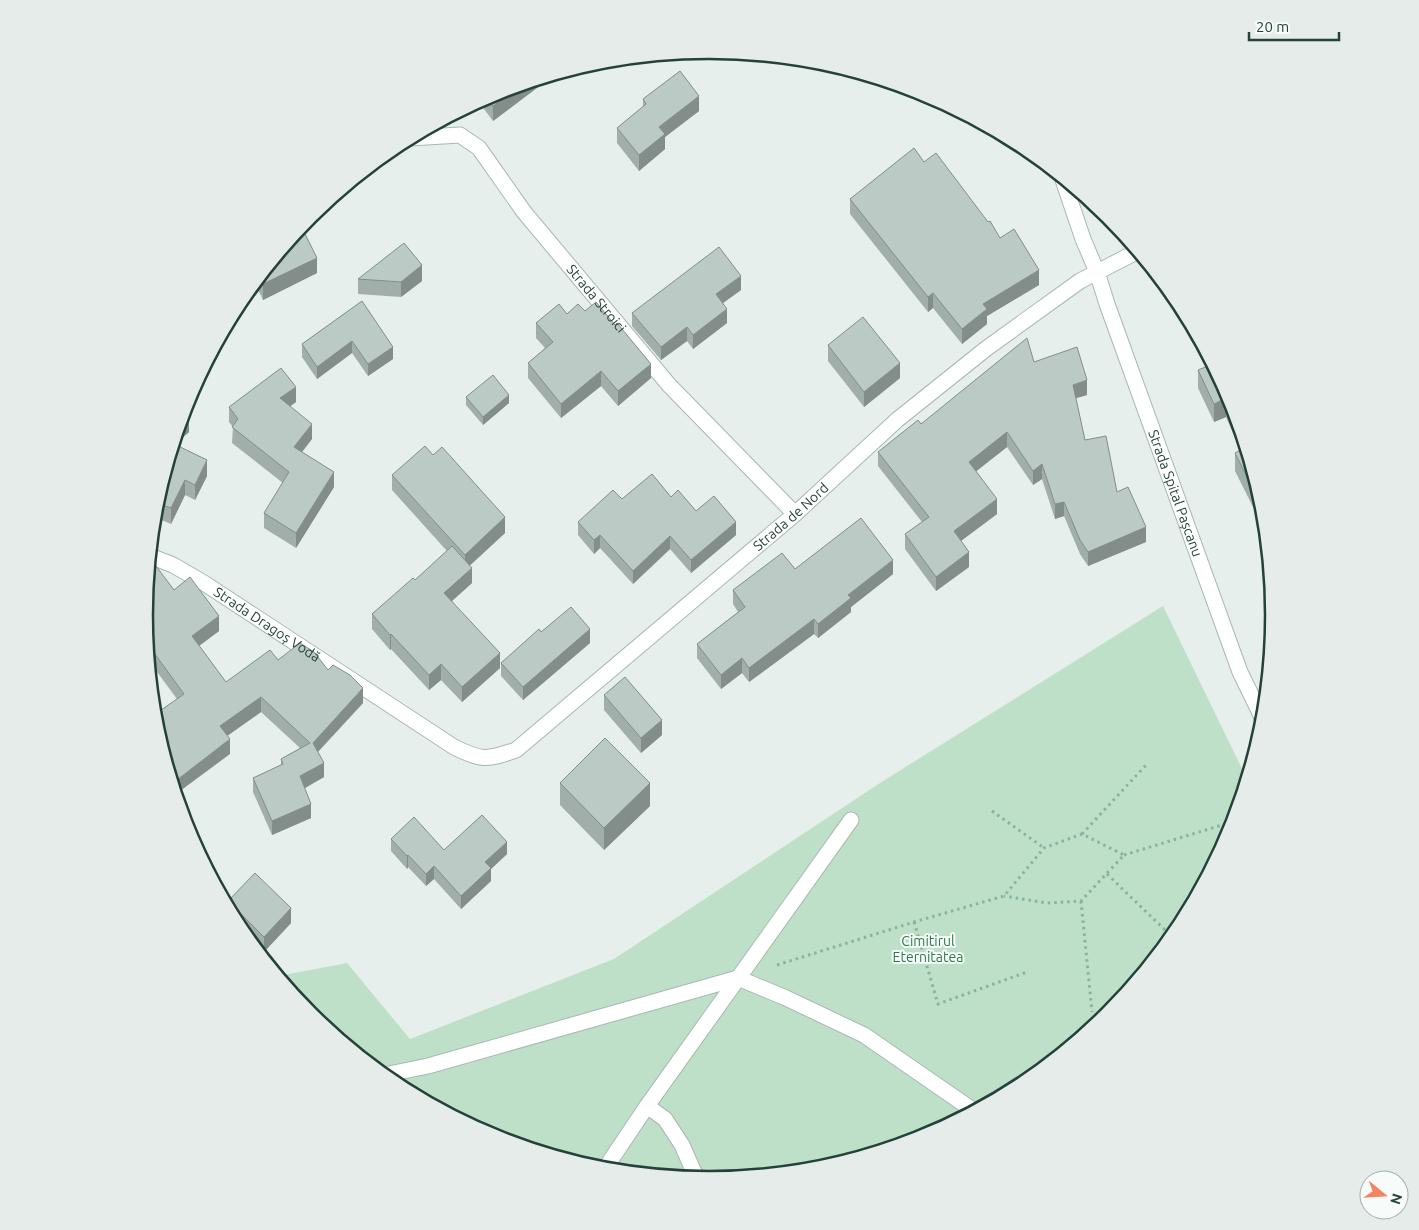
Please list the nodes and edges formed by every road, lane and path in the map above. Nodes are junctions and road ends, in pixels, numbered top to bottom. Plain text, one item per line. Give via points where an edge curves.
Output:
1 (424, 137) edge
2 (1066, 189) edge
3 (1133, 254) edge
4 (1097, 272) junction
5 (795, 514) junction
6 (156, 558) edge
7 (1258, 706) edge
8 (486, 758) joint
9 (1146, 765) dead end
10 (992, 810) dead end
11 (851, 820) dead end
12 (1224, 824) edge
13 (1082, 834) junction
14 (1044, 848) junction
15 (1124, 855) junction
16 (1107, 874) junction
17 (1004, 896) junction
18 (1081, 901) junction
19 (914, 922) junction
20 (1166, 931) dead end
21 (775, 966) dead end
22 (1027, 972) dead end
23 (738, 978) junction
24 (1092, 1012) dead end
25 (393, 1073) edge
26 (647, 1106) junction
27 (969, 1107) edge
28 (609, 1162) edge
29 (693, 1171) edge

1 - 5 street, Strada Stroici via 460,135 479,148 524,212 669,385
2 - 4 street, Strada Spital Pașcanu
3 - 4 street
4 - 5 street, Strada de Nord via 964,366 897,420
4 - 7 street, Strada Spital Pașcanu via 1240,672
5 - 8 street, Strada de Nord via 516,750
6 - 8 street, Strada Dragoș Vodă via 204,583 454,747
9 - 13 path
10 - 14 path
11 - 23 street
12 - 15 path
13 - 14 path
13 - 15 path
14 - 17 path
15 - 16 path
16 - 18 path
16 - 20 path
17 - 18 path via 1047,903
17 - 19 path
18 - 24 path
19 - 21 path
19 - 22 path via 938,1004
23 - 25 street
23 - 26 street
23 - 27 street via 864,1035
26 - 28 street
26 - 29 street via 665,1118

